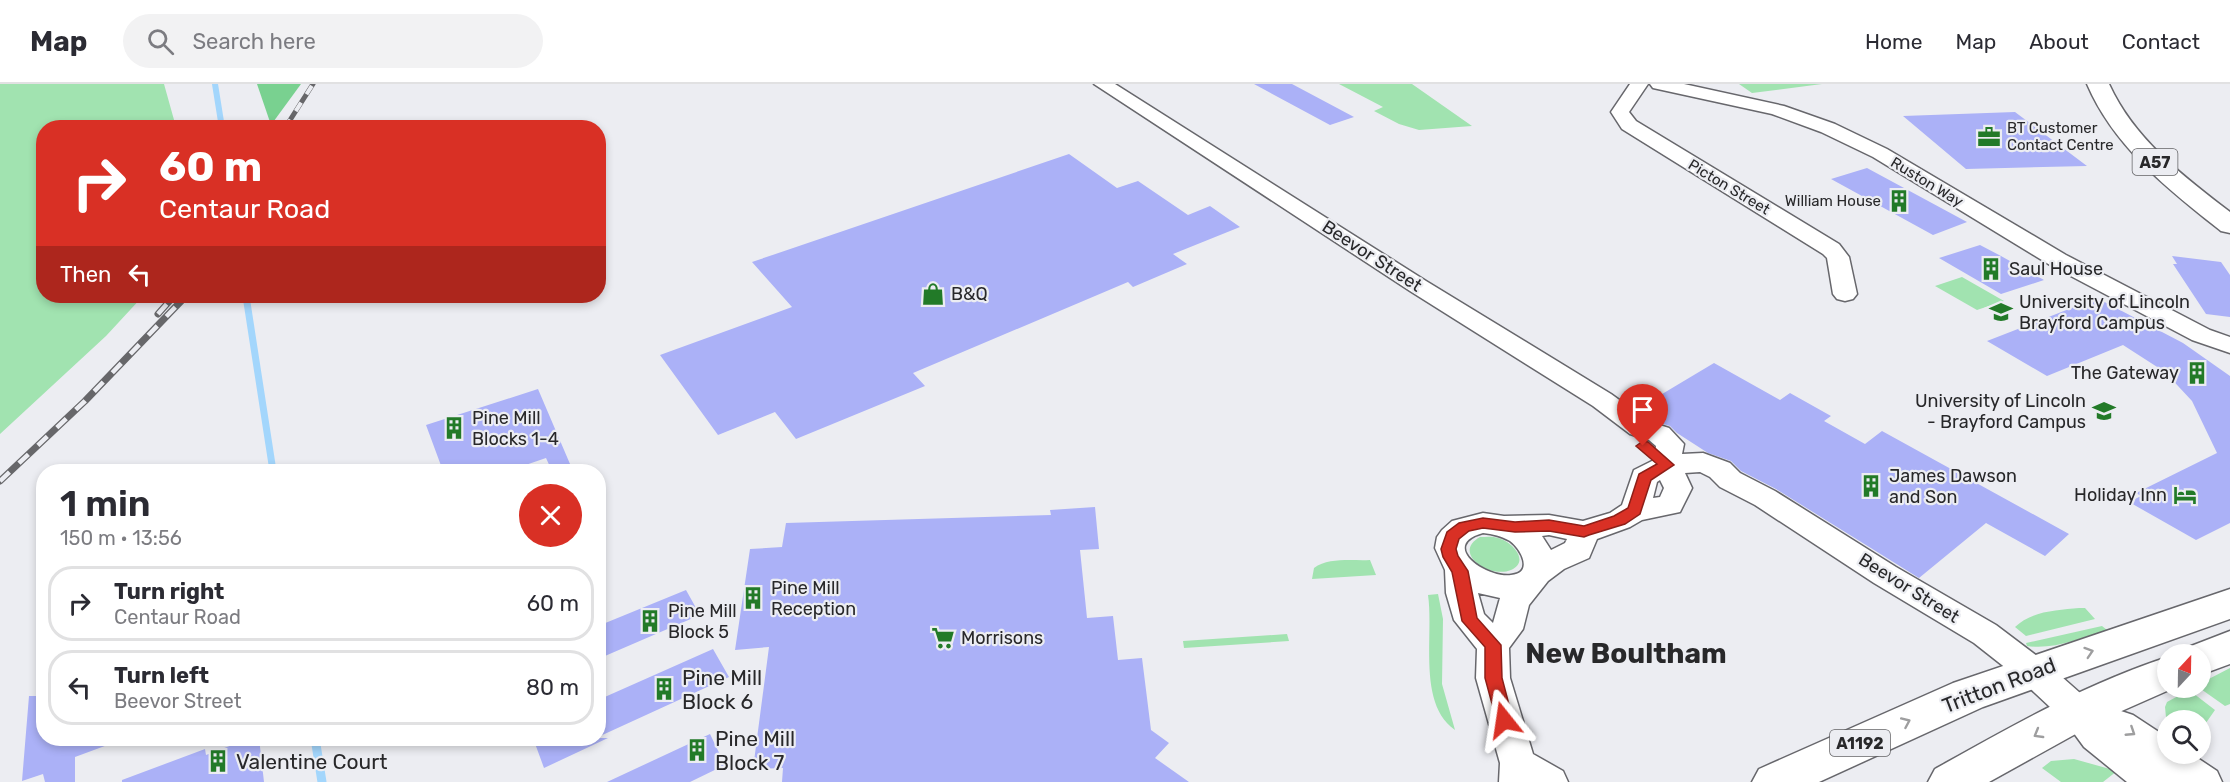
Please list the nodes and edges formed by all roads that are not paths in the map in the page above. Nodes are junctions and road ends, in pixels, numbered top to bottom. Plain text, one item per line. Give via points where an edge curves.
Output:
1 (1103, 84) edge
2 (1639, 84) edge
3 (1659, 84) edge
4 (2098, 84) edge
5 (2230, 225) edge
6 (1845, 294) dead end
7 (2178, 324) junction
8 (2230, 346) edge
9 (2230, 358) edge
10 (1667, 465) junction
11 (1504, 526) junction
12 (1584, 531) junction
13 (1460, 571) junction
14 (1534, 577) junction
15 (2230, 604) edge
16 (1493, 645) junction
17 (2230, 647) edge
18 (2211, 655) edge
19 (2033, 671) junction
20 (2157, 677) edge
21 (2077, 711) junction
22 (1517, 773) edge
23 (1550, 782) edge
24 (1774, 782) edge
25 (1950, 782) edge
26 (2157, 782) edge
27 (2204, 782) edge

1 - 10 street, Beevor Street via 1602,400 1640,428 1637,438
2 - 6 street, Picton Street via 1620,112 1629,125 1831,249 1838,256
3 - 7 street, Ruston Way via 1777,110 1880,153 2058,260
4 - 5 main road, A57 via 2119,123 2164,171
7 - 8 street, Ruston Way
7 - 9 street, Ruston Way
10 - 12 street via 1678,488 1670,505 1635,511
10 - 19 street, Beevor Street via 1700,479 1730,480 1765,498 1984,634
11 - 12 street via 1549,525
11 - 13 street via 1473,524 1458,531 1449,549
11 - 14 street via 1536,549 1540,557
12 - 14 street via 1578,550 1553,561
13 - 14 street via 1478,583 1501,588 1522,586
13 - 16 street via 1470,621
14 - 16 street via 1515,601 1507,629
19 -> 15 main road, Tritton Road / A1192
16 - 22 street via 1493,678
17 - 18 main road
19 - 21 street, Beevor Street
24 -> 19 main road, Tritton Road / A1192 via 1968,694
20 - 21 main road
21 -> 25 main road
21 - 26 street, Beevor Street via 2096,737
21 -> 27 street, Beevor Street via 2121,725
22 - 23 street

